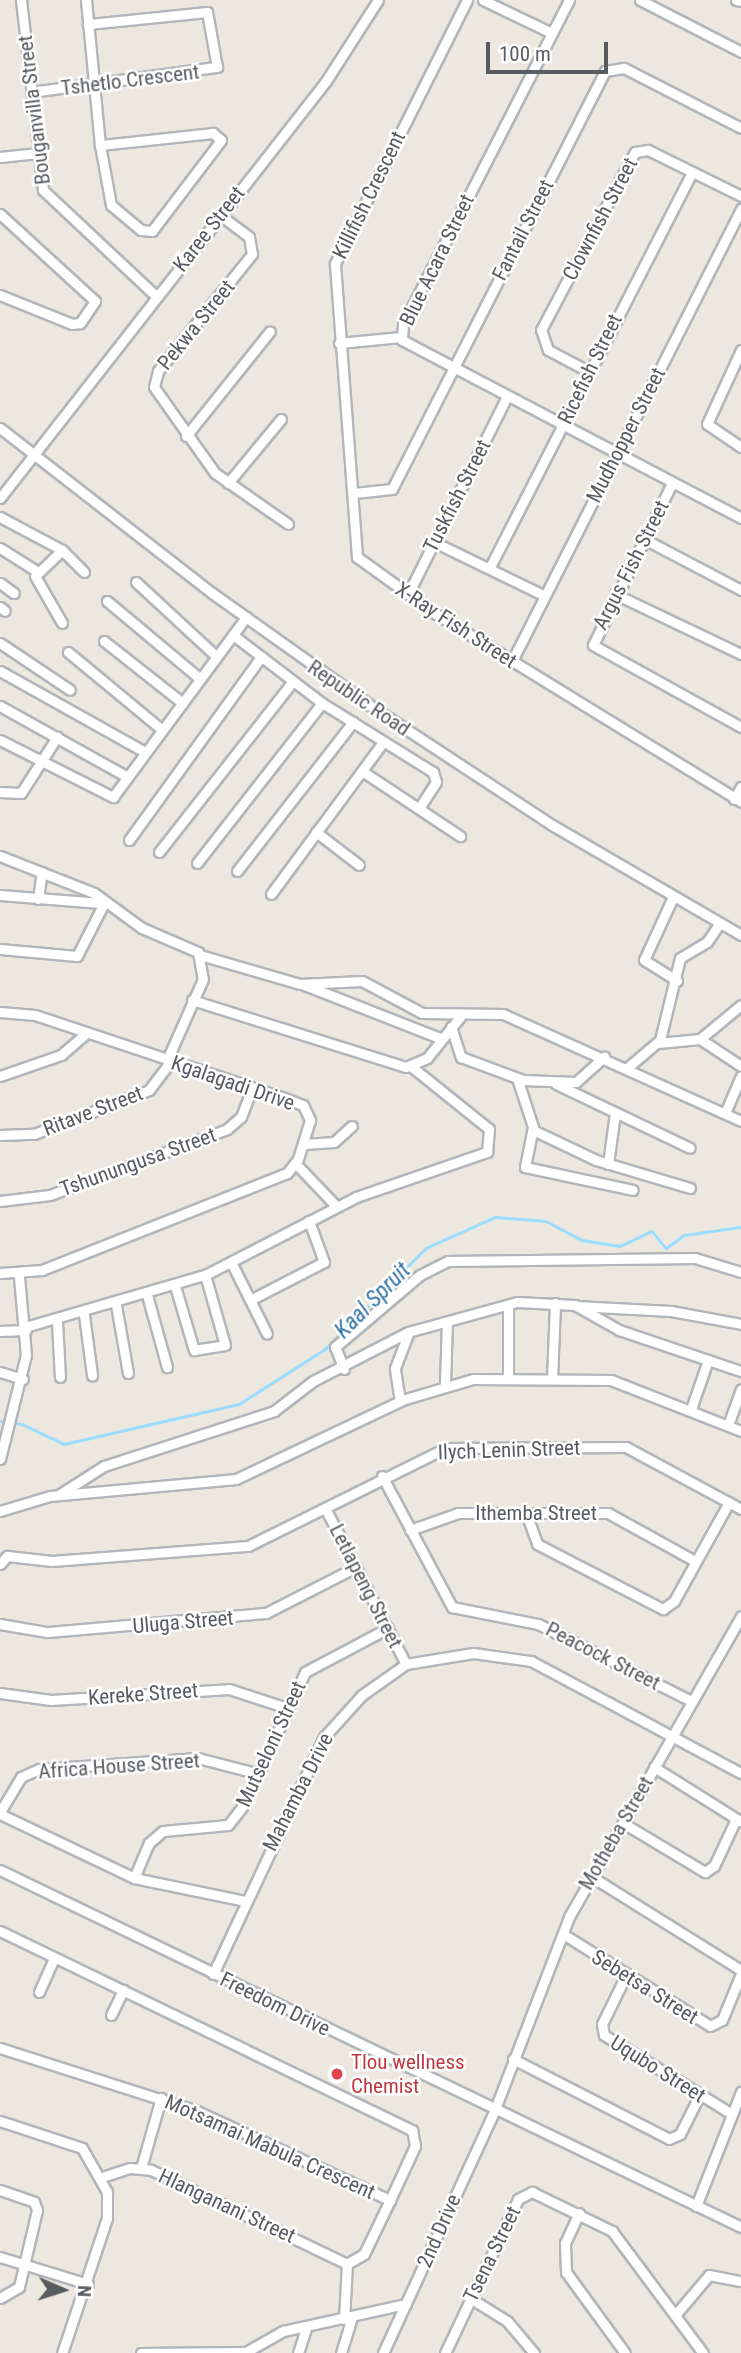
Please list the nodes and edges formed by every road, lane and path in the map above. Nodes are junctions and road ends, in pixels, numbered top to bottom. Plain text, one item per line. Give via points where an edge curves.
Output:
1 (21, 0) edge
2 (86, 0) edge
3 (378, 0) edge
4 (467, 0) edge
5 (483, 0) edge
6 (569, 0) edge
7 (640, 0) edge
8 (88, 24) junction
9 (552, 33) junction
10 (741, 52) edge
11 (94, 84) junction
12 (31, 92) junction
13 (741, 128) edge
14 (100, 145) junction
15 (38, 153) junction
16 (0, 157) edge
17 (692, 172) junction
18 (741, 196) edge
19 (741, 209) edge
20 (0, 214) edge
21 (220, 215) junction
22 (0, 295) edge
23 (156, 296) junction
24 (270, 331) dead end
25 (401, 337) junction
26 (340, 343) junction
27 (741, 350) edge
28 (452, 370) junction
29 (588, 371) junction
30 (506, 398) junction
31 (281, 419) dead end
32 (562, 427) junction
33 (0, 428) edge
34 (186, 436) junction
35 (741, 447) edge
36 (33, 453) junction
37 (617, 454) junction
38 (228, 482) junction
39 (672, 483) junction
40 (354, 493) junction
41 (0, 498) edge
42 (0, 517) edge
43 (741, 518) edge
44 (288, 524) dead end
45 (644, 539) junction
46 (435, 542) junction
47 (0, 548) edge
48 (62, 550) junction
49 (490, 567) junction
50 (38, 572) junction
51 (84, 572) dead end
52 (136, 582) dead end
53 (0, 583) edge
54 (741, 590) edge
55 (14, 593) dead end
56 (408, 594) junction
57 (615, 594) junction
58 (545, 596) junction
59 (107, 601) dead end
60 (246, 617) junction
61 (62, 623) dead end
62 (233, 635) junction
63 (104, 642) dead end
64 (0, 643) edge
65 (68, 652) dead end
66 (741, 654) edge
67 (217, 657) junction
68 (261, 657) junction
69 (512, 660) junction
70 (0, 671) edge
71 (199, 678) junction
72 (293, 681) junction
73 (70, 690) dead end
74 (180, 701) junction
75 (323, 703) junction
76 (0, 706) edge
77 (353, 722) junction
78 (741, 727) edge
79 (160, 728) junction
80 (57, 737) junction
81 (0, 740) edge
82 (383, 742) junction
83 (143, 751) junction
84 (41, 763) junction
85 (362, 771) junction
86 (126, 776) junction
87 (741, 787) edge
88 (0, 792) edge
89 (738, 800) edge
90 (419, 808) junction
91 (316, 832) junction
92 (460, 836) dead end
93 (128, 840) dead end
94 (159, 852) dead end
95 (0, 856) edge
96 (197, 863) dead end
97 (359, 864) dead end
98 (237, 871) dead end
99 (42, 872) junction
100 (271, 894) dead end
101 (0, 895) edge
102 (673, 897) junction
103 (38, 899) junction
104 (102, 904) junction
105 (719, 924) junction
106 (741, 936) edge
107 (0, 949) edge
108 (200, 955) junction
109 (677, 981) junction
110 (300, 984) junction
111 (192, 1000) junction
112 (741, 1005) edge
113 (0, 1012) edge
114 (460, 1017) junction
115 (451, 1027) junction
116 (85, 1034) junction
117 (442, 1039) junction
118 (700, 1039) junction
119 (658, 1043) junction
120 (604, 1058) junction
121 (169, 1060) junction
122 (741, 1066) edge
123 (412, 1067) junction
124 (627, 1068) junction
125 (741, 1076) edge
126 (517, 1078) junction
127 (1, 1079) edge
128 (554, 1083) junction
129 (252, 1088) junction
130 (615, 1113) junction
131 (725, 1113) junction
132 (741, 1121) edge
133 (352, 1126) dead end
134 (533, 1130) junction
135 (0, 1135) edge
136 (304, 1144) junction
137 (691, 1148) dead end
138 (296, 1164) junction
139 (610, 1164) junction
140 (609, 1185) junction
141 (690, 1188) dead end
142 (634, 1190) dead end
143 (0, 1201) edge
144 (337, 1207) junction
145 (309, 1221) junction
146 (231, 1262) junction
147 (741, 1272) edge
148 (0, 1273) edge
149 (205, 1275) junction
150 (19, 1276) junction
151 (175, 1286) junction
152 (147, 1295) junction
153 (250, 1300) junction
154 (555, 1303) junction
155 (116, 1305) junction
156 (508, 1305) junction
157 (575, 1306) junction
158 (84, 1315) junction
159 (57, 1322) junction
160 (447, 1322) junction
161 (741, 1324) edge
162 (26, 1329) junction
163 (0, 1331) edge
164 (408, 1332) junction
165 (267, 1334) dead end
166 (708, 1360) junction
167 (167, 1367) dead end
168 (344, 1368) junction
169 (741, 1371) edge
170 (0, 1373) edge
171 (128, 1373) dead end
172 (92, 1375) dead end
173 (60, 1377) dead end
174 (508, 1377) junction
175 (552, 1379) junction
176 (23, 1380) junction
177 (445, 1384) junction
178 (741, 1389) edge
179 (400, 1401) junction
180 (691, 1409) junction
181 (728, 1425) junction
182 (741, 1431) edge
183 (0, 1459) edge
184 (382, 1476) junction
185 (58, 1495) junction
186 (729, 1502) junction
187 (325, 1508) junction
188 (741, 1508) edge
189 (0, 1511) edge
190 (526, 1513) junction
191 (410, 1530) junction
192 (1, 1560) edge
193 (695, 1561) junction
194 (356, 1567) junction
195 (741, 1617) edge
196 (0, 1624) edge
197 (388, 1628) junction
198 (406, 1664) junction
199 (0, 1693) edge
200 (691, 1701) junction
201 (284, 1707) junction
202 (673, 1734) junction
203 (654, 1768) junction
204 (256, 1773) junction
205 (741, 1773) edge
206 (0, 1813) edge
207 (739, 1821) edge
208 (623, 1823) junction
209 (0, 1870) edge
210 (592, 1877) junction
211 (134, 1878) junction
212 (245, 1901) junction
213 (0, 1931) edge
214 (563, 1934) junction
215 (54, 1958) junction
216 (741, 1972) edge
217 (213, 1974) junction
218 (625, 1977) junction
219 (122, 1990) junction
220 (39, 1992) dead end
221 (111, 2015) dead end
222 (0, 2048) edge
223 (513, 2059) junction
224 (741, 2092) edge
225 (699, 2096) junction
226 (161, 2098) junction
227 (495, 2109) junction
228 (732, 2114) junction
229 (0, 2121) edge
230 (141, 2168) junction
231 (102, 2178) junction
232 (0, 2190) edge
233 (390, 2200) junction
234 (696, 2206) junction
235 (579, 2213) junction
236 (741, 2227) edge
237 (0, 2257) edge
238 (347, 2264) junction
239 (25, 2265) junction
240 (741, 2281) edge
241 (88, 2284) junction
242 (0, 2298) edge
243 (470, 2298) junction
244 (406, 2304) junction
245 (676, 2314) junction
246 (348, 2318) junction
247 (307, 2326) junction
248 (62, 2353) edge
249 (141, 2353) edge
250 (298, 2353) edge
251 (341, 2353) edge
252 (383, 2353) edge
253 (445, 2353) edge
254 (534, 2353) edge
255 (625, 2353) edge
256 (703, 2353) edge

1 - 12 street, Bouganvilla Street
2 - 8 street
3 - 21 street, Karee Street via 340,62
4 - 26 street, Killifish Crescent via 335,261
5 - 9 street
6 - 9 street, Blue Acara Street
7 - 10 street
8 - 11 street
8 - 11 street, Tshetlo Crescent via 207,12 218,61 212,70
9 - 25 street, Blue Acara Street
11 - 12 street, Tshetlo Crescent
11 - 14 street
12 - 15 street, Bouganvilla Street
13 - 28 street, Fantail Street via 624,68 607,69
14 - 14 street via 107,200 150,233 217,151 221,137
15 - 16 street
15 - 23 street, Bouganvilla Street via 48,200
17 - 18 street, Clownfish Street
17 - 29 street, Ricefish Street
17 - 29 street, Clownfish Street via 639,150 609,197 540,334 548,349
19 - 37 street, Mudhopper Street
20 - 22 street via 93,296 91,310 72,324
21 - 23 street, Karee Street
21 - 34 street, Pekwa Street via 252,241 252,254 153,380
23 - 36 street, Karee Street
24 - 34 street
25 - 26 street
25 - 28 street, Blue Acara Street via 408,348
26 - 40 street, X-Ray Fish Street
27 - 35 street via 707,424
28 - 30 street, Blue Acara Street
28 - 40 street, Fantail Street via 391,491
29 - 32 street, Ricefish Street
30 - 32 street, Blue Acara Street
30 - 46 street, Tuskfish Street
31 - 38 street
32 - 37 street, Blue Acara Street
32 - 49 street, Ricefish Street
33 - 36 street, Republic Road
34 - 38 street, Pekwa Street
36 - 41 street, Karee Street
36 - 60 street, Republic Road
37 - 39 street, Blue Acara Street
37 - 58 street, Mudhopper Street
38 - 44 street, Pekwa Street
39 - 43 street, Blue Acara Street
39 - 45 street, Argus Fish Street
40 - 56 street, X-Ray Fish Street via 358,559
42 - 48 street
45 - 54 street
45 - 57 street, Argus Fish Street
46 - 49 street
46 - 56 street, Tuskfish Street
47 - 50 street
48 - 50 street
48 - 51 street
49 - 58 street
50 - 61 street
52 - 67 street
53 - 55 street
56 - 69 street, X-Ray Fish Street
57 - 66 street
57 - 78 street, Argus Fish Street via 595,649
58 - 69 street, Mudhopper Street
59 - 71 street
60 - 62 street
60 - 102 street, Republic Road via 492,786
62 - 67 street
62 - 68 street
63 - 74 street
64 - 73 street
65 - 79 street
67 - 71 street
68 - 72 street
68 - 93 street
69 - 89 street, X-Ray Fish Street
70 - 83 street
71 - 74 street
72 - 75 street
72 - 94 street
74 - 79 street
75 - 77 street
75 - 96 street
76 - 80 street
77 - 82 street
77 - 98 street
79 - 83 street
80 - 84 street
80 - 86 street
81 - 84 street
82 - 85 street
82 - 90 street via 436,775
83 - 86 street
84 - 86 street via 106,797 113,797
84 - 88 street via 20,793
85 - 90 street
85 - 91 street
87 - 89 street
90 - 92 street
91 - 97 street
91 - 100 street
95 - 99 street
99 - 103 street
99 - 104 street via 94,894
101 - 103 street
102 - 105 street, Republic Road
102 - 109 street via 644,960
103 - 104 street
104 - 107 street via 77,956
104 - 108 street
105 - 106 street, Republic Road
105 - 109 street via 707,942 680,958
108 - 110 street
108 - 111 street, Ritave Street via 202,979
109 - 119 street
110 - 114 street via 362,981 418,1012
110 - 117 street
111 - 121 street, Ritave Street
111 - 123 street
112 - 118 street
113 - 116 street, Kgalagadi Drive via 35,1015
114 - 115 street
114 - 120 street via 503,1014
115 - 117 street
115 - 126 street via 461,1057
116 - 121 street, Kgalagadi Drive
116 - 127 street via 61,1055
117 - 123 street
118 - 119 street
118 - 122 street
119 - 124 street
120 - 124 street
120 - 128 street via 580,1080
121 - 129 street, Kgalagadi Drive
121 - 135 street, Ritave Street via 149,1090 34,1134
123 - 144 street via 489,1129 489,1150
124 - 131 street
125 - 131 street
126 - 128 street
126 - 134 street
128 - 130 street
129 - 136 street, Kgalagadi Drive via 303,1105 310,1120
129 - 143 street, Tshunungusa Street via 241,1117 227,1129 50,1195
130 - 137 street
130 - 139 street
131 - 132 street
133 - 136 street via 334,1142
134 - 139 street
134 - 140 street via 527,1168
136 - 138 street, Kgalagadi Drive
138 - 144 street
138 - 150 street via 221,1202
139 - 140 street
139 - 141 street
140 - 142 street
144 - 145 street
145 - 146 street
145 - 153 street via 324,1262
146 - 149 street
146 - 153 street
147 - 168 street via 695,1258 448,1261 420,1275 334,1348
148 - 150 street
149 - 151 street
149 - 151 street via 225,1345 194,1350
150 - 162 street
151 - 152 street
152 - 155 street
152 - 167 street
153 - 165 street
154 - 156 street
154 - 157 street
154 - 175 street
155 - 158 street
155 - 171 street
156 - 160 street
156 - 174 street
157 - 161 street via 671,1311
157 - 166 street via 619,1330
158 - 159 street
158 - 172 street
159 - 162 street
159 - 173 street
160 - 164 street
160 - 177 street
162 - 163 street
162 - 176 street
164 - 168 street
164 - 179 street via 395,1368
166 - 169 street
166 - 180 street
168 - 185 street via 304,1386 275,1411 104,1466
170 - 176 street
174 - 175 street
174 - 177 street
175 - 180 street via 613,1380
176 - 183 street
177 - 179 street
178 - 181 street
179 - 185 street via 236,1479
180 - 181 street
181 - 182 street
184 - 186 street, Ilych Lenin Street via 440,1448 620,1446
184 - 187 street, Ilych Lenin Street
184 - 191 street, Peacock Street
185 - 189 street
186 - 188 street, Ilych Lenin Street
186 - 193 street
187 - 192 street, Ilych Lenin Street via 236,1548 74,1560
187 - 194 street, Letlapeng Street
190 - 191 street, Ithemba Street via 449,1514
190 - 193 street, Ithemba Street via 611,1513
190 - 193 street via 537,1544 658,1608 672,1603
191 - 200 street, Peacock Street via 456,1609 532,1621
194 - 196 street, Uluga Street via 266,1613 47,1632
194 - 197 street, Letlapeng Street
195 - 200 street, Motheba Street
197 - 198 street, Letlapeng Street
197 - 201 street, Mutseloni Street via 307,1670
198 - 202 street, Mahamba Drive via 473,1653 521,1658
198 - 212 street, Mahamba Drive via 362,1695 324,1737
199 - 201 street, Kereke Street via 36,1700 232,1689
200 - 202 street, Motheba Street
201 - 204 street, Mutseloni Street
202 - 203 street, Motheba Street
202 - 205 street, Mahamba Drive
203 - 207 street
203 - 208 street, Motheba Street
204 - 206 street, Africa House Street via 198,1758 33,1770 21,1777
204 - 211 street, Mutseloni Street via 228,1825 163,1831 149,1843
206 - 211 street
207 - 208 street via 715,1866 705,1872
208 - 210 street, Motheba Street
209 - 217 street, Freedom Drive
210 - 214 street, Motheba Street
210 - 216 street
211 - 212 street
212 - 217 street, Mahamba Drive
213 - 215 street, Motsamai Mabula Crescent
214 - 218 street, Sebetsa Street
214 - 223 street, Motheba Street
215 - 219 street, Motsamai Mabula Crescent
215 - 220 street
216 - 218 street, Sebetsa Street via 715,2026
217 - 227 street, Freedom Drive
218 - 225 street, Uqubo Street via 602,2024 604,2035
219 - 221 street
219 - 233 street, Motsamai Mabula Crescent via 412,2130 415,2146
222 - 226 street, Motsamai Mabula Crescent
223 - 225 street via 669,2139 680,2134
223 - 227 street, 2nd Drive
224 - 228 street
225 - 228 street, Uqubo Street
226 - 230 street
226 - 233 street, Motsamai Mabula Crescent
227 - 234 street, Freedom Drive
227 - 244 street, 2nd Drive
228 - 234 street
229 - 231 street via 82,2148
230 - 231 street, Hlanganani Street
230 - 238 street, Hlanganani Street
231 - 241 street via 108,2211
232 - 239 street via 37,2207
233 - 238 street via 363,2254
234 - 236 street, Freedom Drive
235 - 243 street, Tsena Street via 536,2192 523,2194
235 - 245 street, Tsena Street via 619,2238
235 - 255 street via 565,2243 566,2272
237 - 239 street
238 - 246 street
239 - 241 street
239 - 242 street via 15,2294
240 - 245 street via 709,2275
241 - 248 street
243 - 253 street, Tsena Street
243 - 254 street via 517,2330
244 - 246 street
244 - 252 street, 2nd Drive
245 - 256 street, Tsena Street
246 - 247 street
246 - 251 street
247 - 249 street via 246,2352
247 - 250 street

